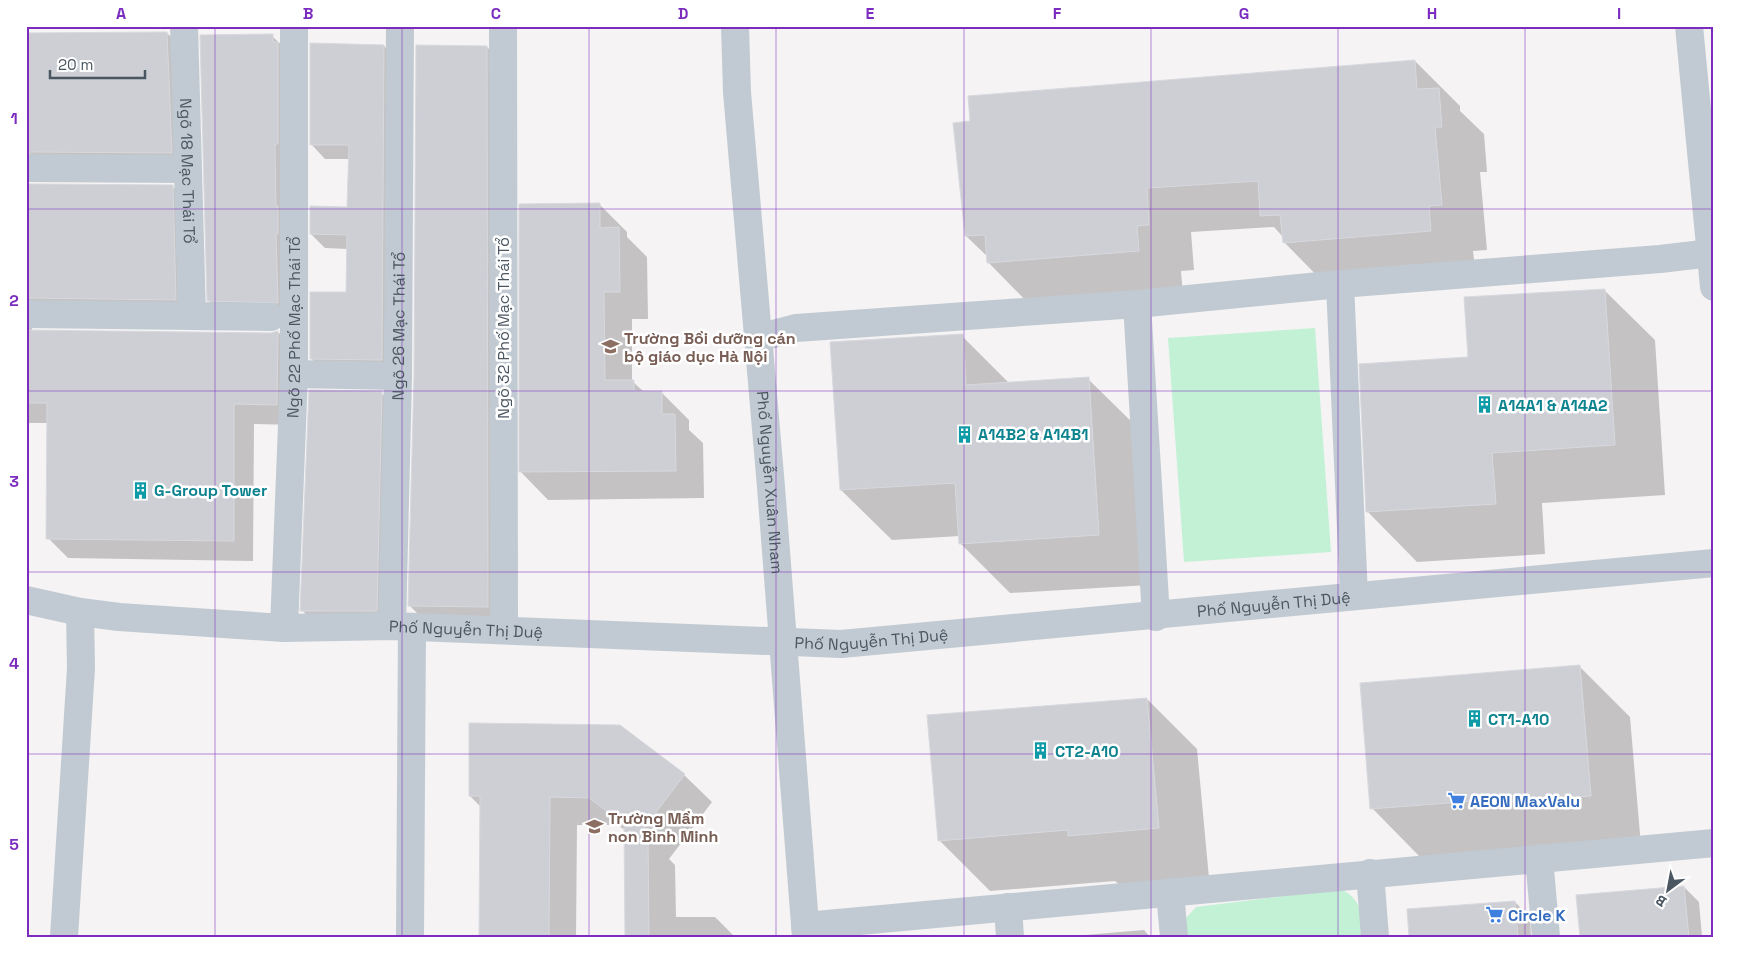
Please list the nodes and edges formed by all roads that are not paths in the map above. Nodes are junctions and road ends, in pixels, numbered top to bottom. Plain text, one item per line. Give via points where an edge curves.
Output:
1 (184, 26) edge
2 (294, 26) edge
3 (400, 26) edge
4 (503, 26) edge
5 (734, 26) edge
6 (1689, 26) edge
7 (26, 168) edge
8 (187, 169) junction
9 (1711, 253) junction
10 (1340, 284) junction
11 (1714, 287) edge
12 (1137, 304) junction
13 (26, 314) edge
14 (192, 316) junction
15 (272, 317) dead end
16 (758, 338) junction
17 (294, 374) junction
18 (398, 376) junction
19 (1714, 563) edge
20 (1354, 596) junction
21 (26, 600) edge
22 (80, 612) junction
23 (1156, 617) junction
24 (402, 627) junction
25 (284, 628) junction
26 (501, 630) junction
27 (783, 641) junction
28 (1714, 843) edge
29 (1539, 858) junction
30 (1370, 874) junction
31 (1170, 892) junction
32 (1008, 907) junction
33 (805, 931) edge
34 (64, 937) edge
35 (410, 937) edge
36 (1010, 937) edge
37 (1174, 937) edge
38 (1376, 937) edge
39 (1546, 937) edge

1 - 8 street, Ngõ 18 Mạc Thái Tổ
2 - 17 street, Ngõ 22 Phố Mạc Thái Tổ
3 - 18 street, Ngõ 26 Mạc Thái Tổ
4 - 26 street, Ngõ 32 Phố Mạc Thái Tổ via 504,619
5 - 16 street, Phố Nguyễn Xuân Nham
6 - 9 street
7 - 8 street
8 - 14 street, Ngõ 18 Mạc Thái Tổ
9 - 10 street
9 - 11 street
10 - 12 street
10 - 20 street
12 - 16 street via 796,328
12 - 23 street
13 - 14 street
14 - 15 street
16 - 27 street, Phố Nguyễn Xuân Nham
17 - 18 street
17 - 25 street, Ngõ 22 Phố Mạc Thái Tổ
18 - 24 street, Ngõ 26 Mạc Thái Tổ
19 - 20 street, Phố Nguyễn Thị Duệ
20 - 23 street, Phố Nguyễn Thị Duệ
21 - 22 street, Phố Nguyễn Thị Duệ
22 - 25 street, Phố Nguyễn Thị Duệ
22 - 34 street via 81,668
23 - 27 street, Phố Nguyễn Thị Duệ via 841,644
24 - 25 street, Phố Nguyễn Thị Duệ
24 - 26 street, Phố Nguyễn Thị Duệ
24 - 35 street, Ngõ 26 Mạc Thái Tổ
26 - 27 street, Phố Nguyễn Thị Duệ
27 - 33 street, Phố Nguyễn Xuân Nham
28 - 29 street
29 - 30 street
29 - 39 street
30 - 31 street
30 - 38 street
31 - 32 street
31 - 37 street
32 - 33 street
32 - 36 street

